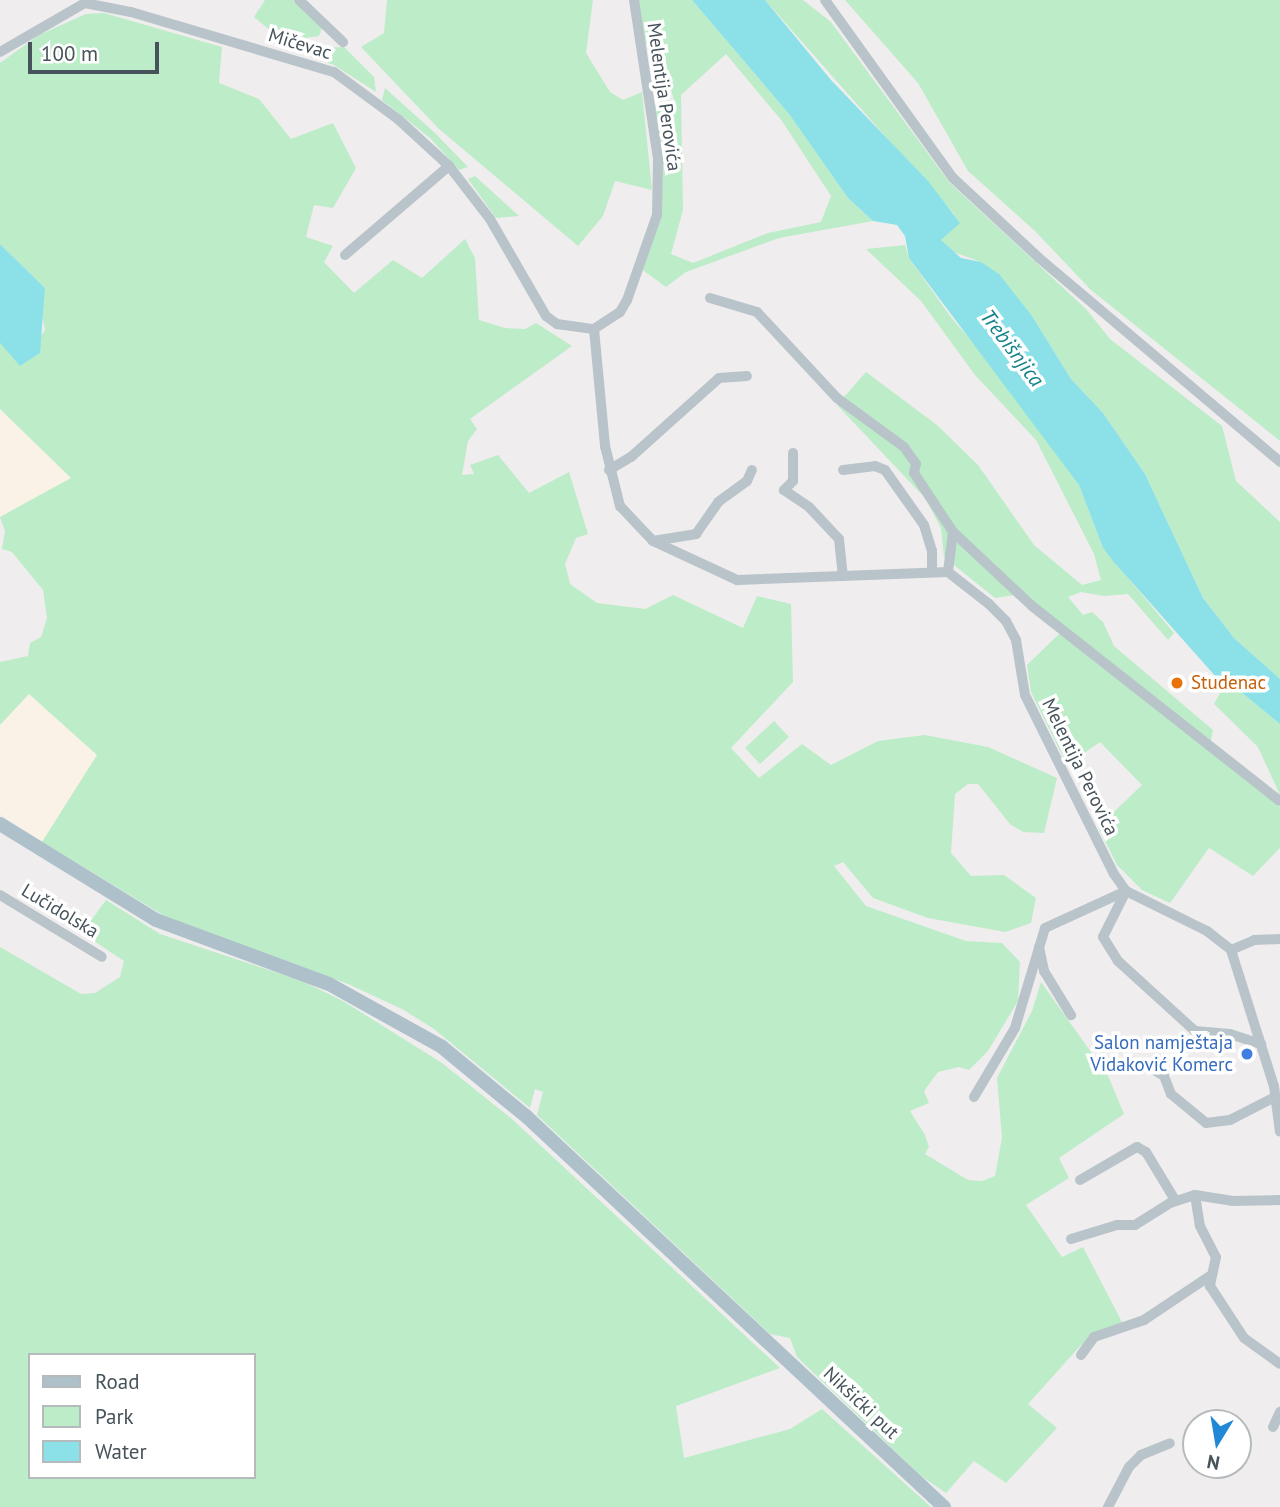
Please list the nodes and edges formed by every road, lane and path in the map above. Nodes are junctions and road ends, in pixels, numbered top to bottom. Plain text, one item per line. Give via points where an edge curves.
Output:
1 (299, 0) edge
2 (634, 0) edge
3 (825, 0) edge
4 (343, 42) dead end
5 (0, 52) edge
6 (449, 166) junction
7 (345, 255) dead end
8 (710, 298) dead end
9 (594, 330) junction
10 (747, 376) dead end
11 (793, 453) dead end
12 (1280, 462) edge
13 (609, 470) junction
14 (752, 470) dead end
15 (844, 470) dead end
16 (953, 532) junction
17 (653, 541) junction
18 (932, 572) junction
19 (948, 572) junction
20 (843, 576) junction
21 (1280, 801) edge
22 (0, 824) edge
23 (1126, 891) junction
24 (0, 895) edge
25 (1280, 939) edge
26 (1039, 947) junction
27 (1231, 950) junction
28 (102, 957) dead end
29 (1071, 1015) dead end
30 (1261, 1044) junction
31 (1152, 1069) dead end
32 (1276, 1089) edge
33 (974, 1097) dead end
34 (1280, 1132) edge
35 (1080, 1180) dead end
36 (1195, 1195) junction
37 (1175, 1200) junction
38 (1280, 1200) edge
39 (1071, 1239) dead end
40 (1210, 1276) junction
41 (1081, 1355) dead end
42 (1280, 1364) edge
43 (1280, 1412) edge
44 (1273, 1427) dead end
45 (1170, 1443) dead end
46 (944, 1507) edge
47 (1108, 1507) edge

1 - 4 street
2 - 9 street, Melentija Perovića via 658,159 657,215 627,300 620,312
3 - 12 street via 953,178 1038,258
5 - 6 street, Mičevac via 85,4 131,12 334,72 399,120
6 - 7 street
6 - 9 street, Mičevac via 491,219 546,316 557,324
8 - 16 street via 757,312 837,398 904,447 916,464 914,472
9 - 13 street
10 - 13 street via 719,378 631,457
11 - 20 street via 793,481 785,490 809,507 839,539
13 - 17 street via 620,506
14 - 17 street via 747,481 718,502 696,534
15 - 18 street via 875,466 885,470 924,526
16 - 19 street
16 - 21 street via 1032,606
17 - 20 street via 718,574 750,582
18 - 19 street
18 - 20 street
19 - 23 street, Melentija Perovića via 1006,621 1016,640 1025,695 1097,843
22 - 46 main road, Nikšićki put via 168,926 328,984 442,1047 527,1117
23 - 26 street via 1056,919 1045,928
23 - 27 street via 1207,931
23 - 30 street via 1103,937 1118,961 1195,1031 1230,1034
24 - 28 street, Lučidolska
25 - 27 street via 1254,940
26 - 29 street via 1044,971
26 - 33 street via 1015,1028
27 - 30 street
30 - 32 street
31 - 32 street via 1164,1076 1171,1094 1206,1123 1230,1120
32 - 34 street
35 - 37 street via 1137,1147 1146,1152
36 - 37 street
36 - 38 street via 1232,1201
36 - 40 street via 1200,1226 1216,1257
37 - 39 street via 1135,1224
40 - 41 street via 1144,1320 1094,1337
40 - 42 street via 1213,1292 1244,1338
43 - 44 street
45 - 47 street via 1141,1455 1129,1466

